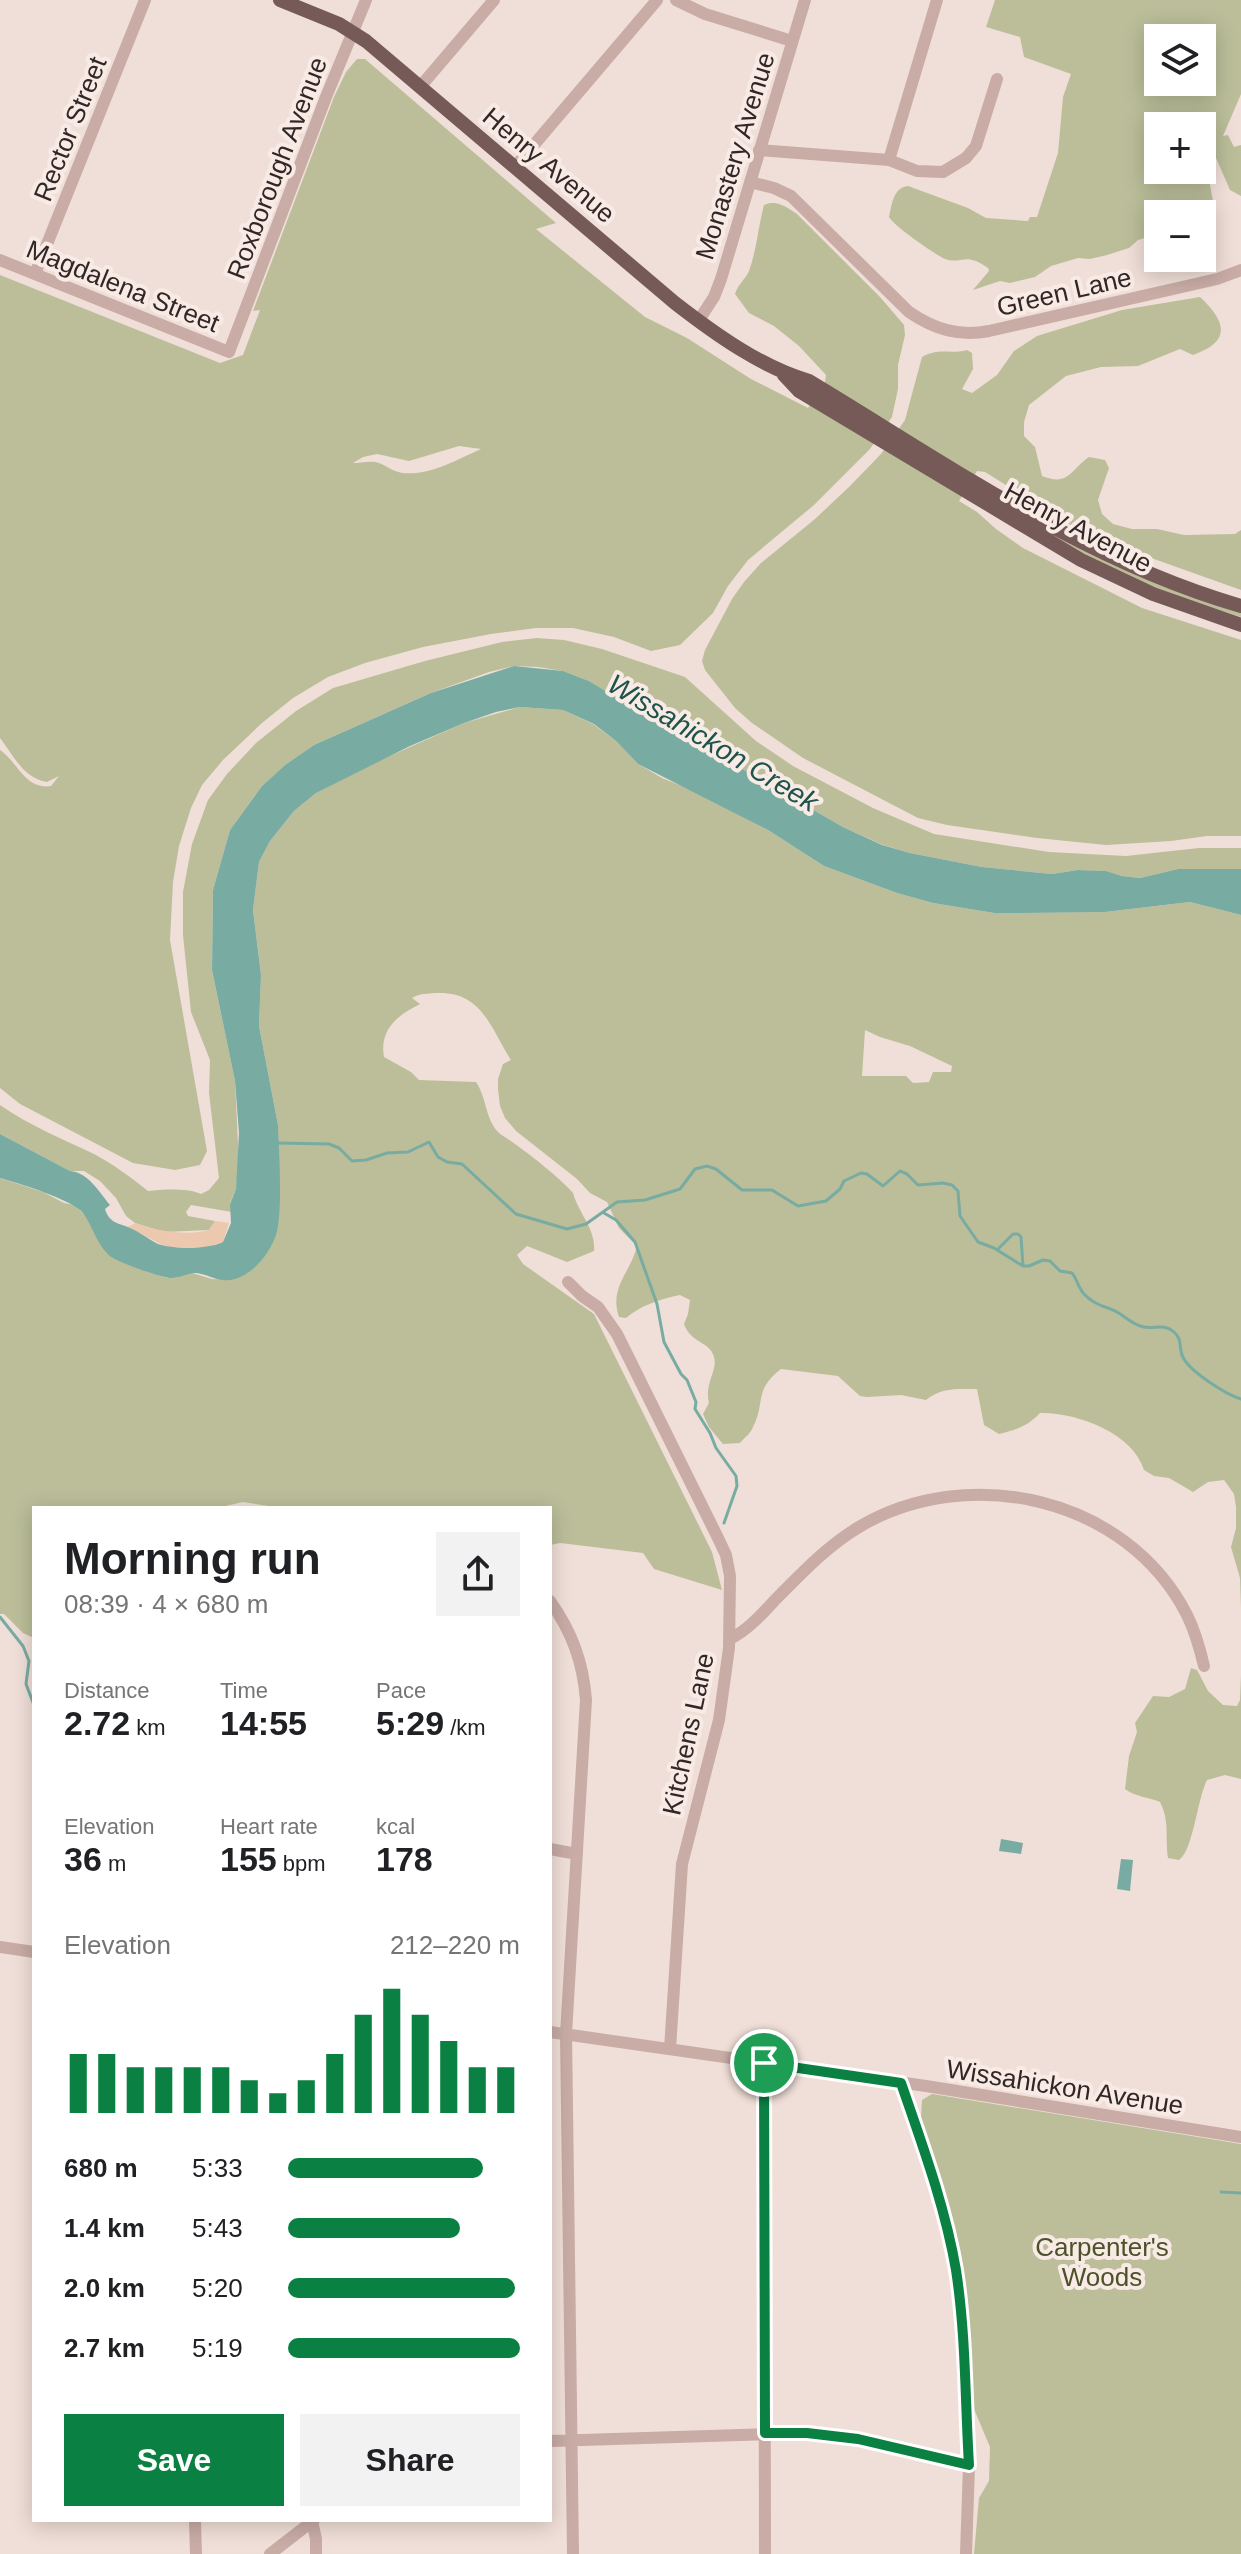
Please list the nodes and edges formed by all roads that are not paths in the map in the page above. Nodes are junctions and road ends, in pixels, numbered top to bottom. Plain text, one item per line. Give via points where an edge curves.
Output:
1 (145, 0) edge
2 (280, 0) edge
3 (366, 0) edge
4 (494, 0) edge
5 (657, 0) edge
6 (676, 0) edge
7 (805, 0) edge
8 (937, 0) edge
9 (354, 32) junction
10 (792, 41) junction
11 (997, 79) dead end
12 (420, 87) junction
13 (759, 150) junction
14 (889, 160) junction
15 (515, 167) junction
16 (750, 182) junction
17 (0, 260) edge
18 (1241, 270) edge
19 (35, 274) junction
20 (699, 320) junction
21 (229, 352) joint
22 (981, 494) junction
23 (1241, 606) edge
24 (1241, 625) edge
25 (568, 1282) dead end
26 (552, 1604) edge
27 (730, 1639) junction
28 (1204, 1666) dead end
29 (552, 1849) edge
30 (577, 1854) junction
31 (0, 1947) edge
32 (32, 1952) edge
33 (552, 2032) edge
34 (566, 2034) junction
35 (670, 2049) junction
36 (764, 2063) junction
37 (901, 2083) junction
38 (1241, 2137) edge
39 (765, 2433) junction
40 (571, 2440) junction
41 (552, 2441) edge
42 (969, 2465) junction
43 (195, 2522) edge
44 (312, 2522) edge
45 (313, 2522) edge
46 (196, 2554) edge
47 (270, 2554) edge
48 (316, 2554) edge
49 (573, 2554) edge
50 (765, 2554) edge
51 (966, 2554) edge

1 - 19 street, Rector Street
2 - 9 main road, Henry Avenue
3 - 9 street, Roxborough Avenue
4 - 12 street
5 - 15 street
6 - 10 street
7 - 10 street, Monastery Avenue
8 - 14 street
9 - 12 main road, Henry Avenue
9 - 21 street, Roxborough Avenue
10 - 13 street, Monastery Avenue
11 - 14 street via 976,146 959,164 926,173
12 - 15 main road, Henry Avenue
13 - 14 street
13 - 16 street, Monastery Avenue
15 - 20 main road, Henry Avenue
16 - 18 street, Green Lane via 791,196 909,312 961,334
16 - 20 street, Monastery Avenue via 717,290
17 - 19 street, Magdalena Street
19 - 21 street, Magdalena Street
20 - 22 main road, Henry Avenue
22 - 23 main road, Henry Avenue via 1116,558
22 - 24 main road, Henry Avenue via 1047,541 1115,577
25 - 27 street, Kitchens Lane via 598,1307 617,1334 723,1547 730,1576
26 - 30 street via 574,1642 585,1688
27 - 28 street via 833,1544 864,1524 918,1502 981,1493 1034,1499 1067,1510 1130,1547 1177,1599
27 - 35 street, Kitchens Lane via 723,1704 682,1864
29 - 30 street
30 - 34 street
31 - 32 street
33 - 34 street, Wissahickon Avenue
34 - 35 street, Wissahickon Avenue
34 - 40 street
35 - 36 street, Wissahickon Avenue
36 - 37 street, Wissahickon Avenue
36 - 39 street
37 - 38 street, Wissahickon Avenue
37 - 42 street via 956,2269
39 - 40 street
39 - 42 street via 858,2439
39 - 50 street
40 - 41 street
40 - 49 street
42 - 51 street
43 - 46 street
44 - 47 street
45 - 48 street

